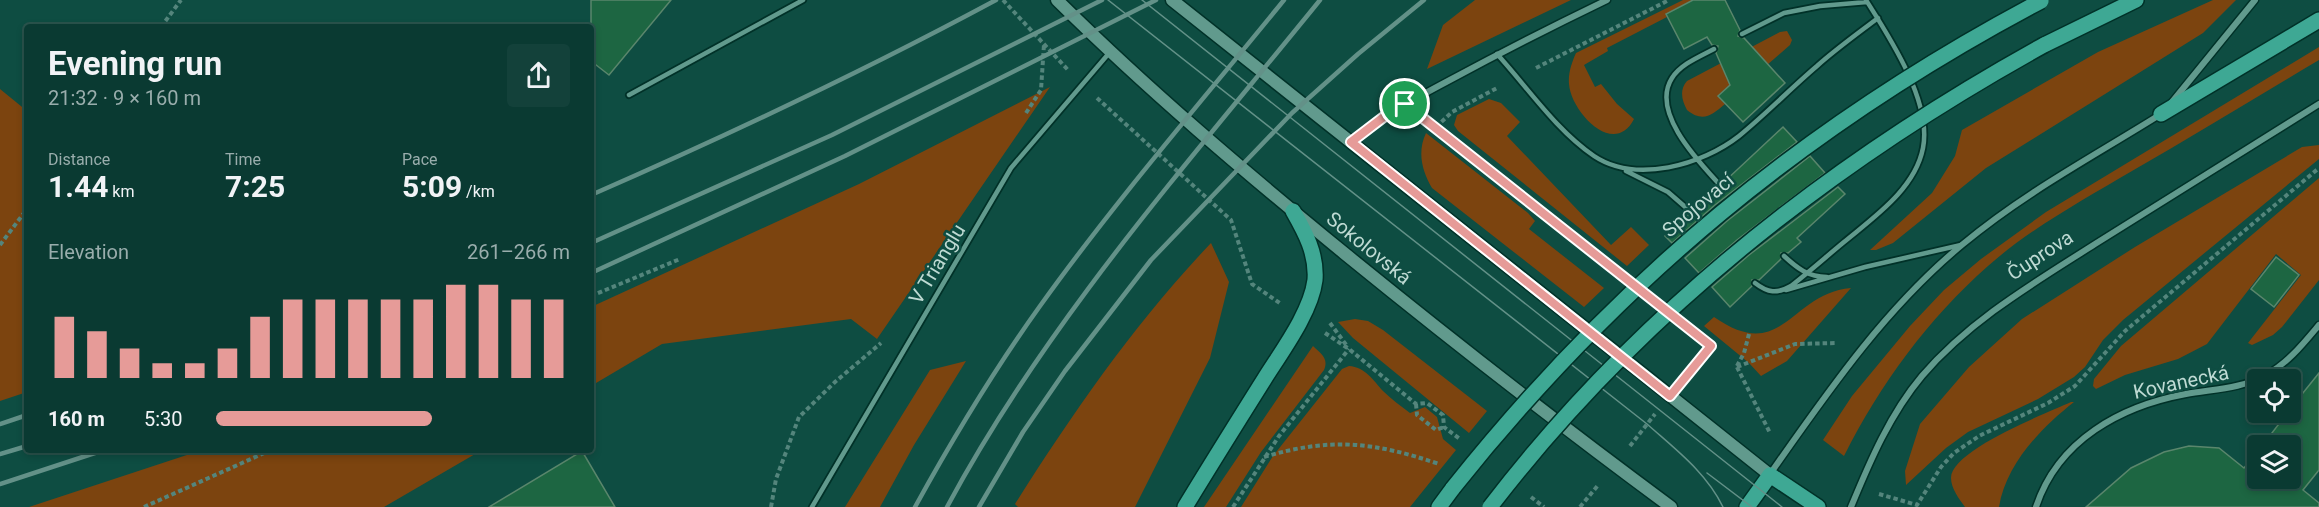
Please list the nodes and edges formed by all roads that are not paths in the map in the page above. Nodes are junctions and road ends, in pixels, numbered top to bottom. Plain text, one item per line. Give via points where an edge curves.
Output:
1 (803, 0) edge
2 (1057, 0) edge
3 (1172, 0) edge
4 (1607, 0) edge
5 (2041, 0) edge
6 (2136, 0) edge
7 (2255, 0) edge
8 (1867, 1) edge
9 (1878, 18) junction
10 (2319, 20) edge
11 (1742, 34) dead end
12 (1714, 49) dead end
13 (1110, 52) junction
14 (1497, 54) junction
15 (629, 95) dead end
16 (2319, 105) edge
17 (2161, 114) junction
18 (1351, 142) junction
19 (1695, 159) junction
20 (1611, 165) junction
21 (1720, 185) dead end
22 (1293, 211) junction
23 (1691, 212) dead end
24 (1961, 245) junction
25 (1784, 256) dead end
26 (1806, 273) junction
27 (1847, 273) junction
28 (1755, 283) dead end
29 (1778, 292) junction
30 (2319, 325) edge
31 (1770, 475) junction
32 (812, 507) edge
33 (1185, 507) edge
34 (1439, 507) edge
35 (1490, 507) edge
36 (1671, 507) edge
37 (1747, 507) edge
38 (1818, 507) edge
39 (1851, 507) edge
40 (2036, 507) edge

1 - 15 lane
2 - 13 main road, Sokolovská
3 - 18 main road
4 - 14 street
5 - 34 main road, Spojovací, bridge via 1868,102 1707,224 1593,328 1522,404
6 - 35 main road, bridge via 1997,71 1903,129 1752,239 1598,381
7 - 17 street
8 - 9 lane
8 - 11 lane via 1784,13
9 - 19 lane via 1818,64 1737,137
9 - 26 lane via 1912,84 1924,128 1923,149 1915,171 1901,191
10 - 17 main road
12 - 19 lane via 1678,71 1667,90 1669,114
13 - 22 main road, Sokolovská
13 - 32 lane, V Trianglu via 1011,168
14 - 18 street via 1385,116
14 - 20 lane via 1575,141
16 - 39 street, Čuprova via 1980,320 1922,377 1884,432
17 - 24 street via 2029,195
18 - 31 main road
19 - 20 lane via 1645,171
19 - 21 lane
20 - 23 lane via 1655,183
22 - 33 main road via 1306,233 1314,260 1311,296 1288,341
22 - 36 main road, Sokolovská via 1439,330
24 - 27 lane
24 - 31 street via 1867,342
25 - 26 lane
26 - 27 lane via 1825,277
26 - 29 lane
27 - 29 lane
28 - 29 lane via 1763,290
30 - 40 street, Kovanecká via 2300,349 2265,376 2223,390 2151,401 2103,424 2064,458
31 - 37 main road
31 - 38 main road

